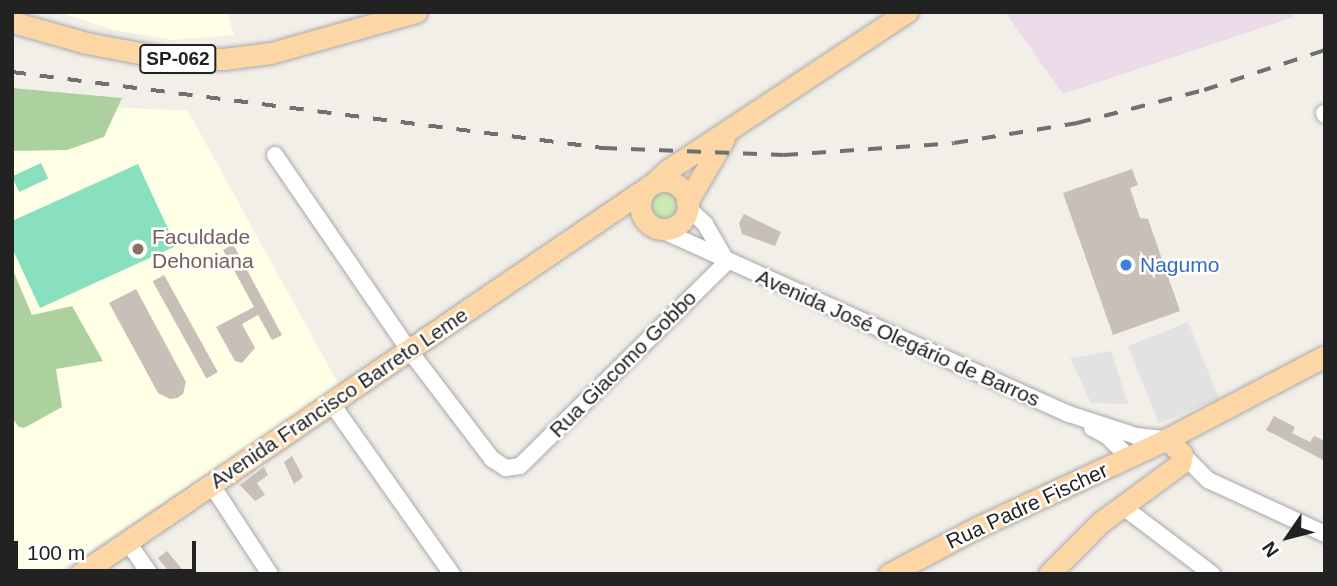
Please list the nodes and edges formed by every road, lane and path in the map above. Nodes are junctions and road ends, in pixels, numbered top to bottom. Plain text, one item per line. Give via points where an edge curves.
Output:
1 (17, 12) edge
2 (416, 12) edge
3 (907, 12) edge
4 (12, 22) edge
5 (86, 43) junction
6 (729, 132) junction
7 (275, 155) dead end
8 (651, 185) junction
9 (687, 204) junction
10 (597, 222) junction
11 (652, 225) junction
12 (727, 262) junction
13 (409, 350) junction
14 (1325, 356) edge
15 (332, 404) junction
16 (1069, 414) junction
17 (1174, 447) junction
18 (1129, 457) junction
19 (1160, 480) junction
20 (211, 484) junction
21 (1122, 506) junction
22 (1325, 534) edge
23 (127, 541) junction
24 (80, 574) edge
25 (150, 574) edge
26 (270, 574) edge
27 (452, 574) edge
28 (889, 574) edge
29 (1049, 574) edge
30 (1212, 574) edge

1 - 5 main road, SP-062
2 - 5 main road, SP-062 via 271,53 224,59 173,59
3 - 6 main road, Avenida Francisco Barreto Leme
4 - 5 main road, SP-062
6 - 8 main road, Avenida Francisco Barreto Leme
6 - 9 main road
7 - 13 street
8 - 9 main road via 675,184
8 - 10 main road, Avenida Francisco Barreto Leme
8 - 11 main road via 640,208
9 - 11 main road via 680,223 667,229
9 - 12 street
10 - 11 main road via 613,219
10 - 13 main road, Avenida Francisco Barreto Leme
11 - 12 street, Avenida José Olegário de Barros
12 - 13 street, Rua Giacomo Gobbo via 520,466 506,468 492,459
12 - 16 street, Avenida José Olegário de Barros
13 - 15 main road, Avenida Francisco Barreto Leme
14 - 17 main road, Rua Padre Fischer
15 - 20 main road, Avenida Francisco Barreto Leme
15 - 27 street
16 - 17 street, Avenida José Olegário de Barros
16 - 18 street, Avenida José Olegário de Barros via 1107,436
17 - 18 main road, Rua Padre Fischer
17 - 19 main road via 1180,464
17 - 22 street via 1208,480
18 - 19 main road, Avenida José Olegário de Barros via 1141,473
18 - 28 main road, Rua Padre Fischer
19 - 21 main road
20 - 23 main road, Avenida Francisco Barreto Leme
20 - 26 street
21 - 29 main road
21 - 30 street
23 - 24 main road, Avenida Francisco Barreto Leme
23 - 25 street

